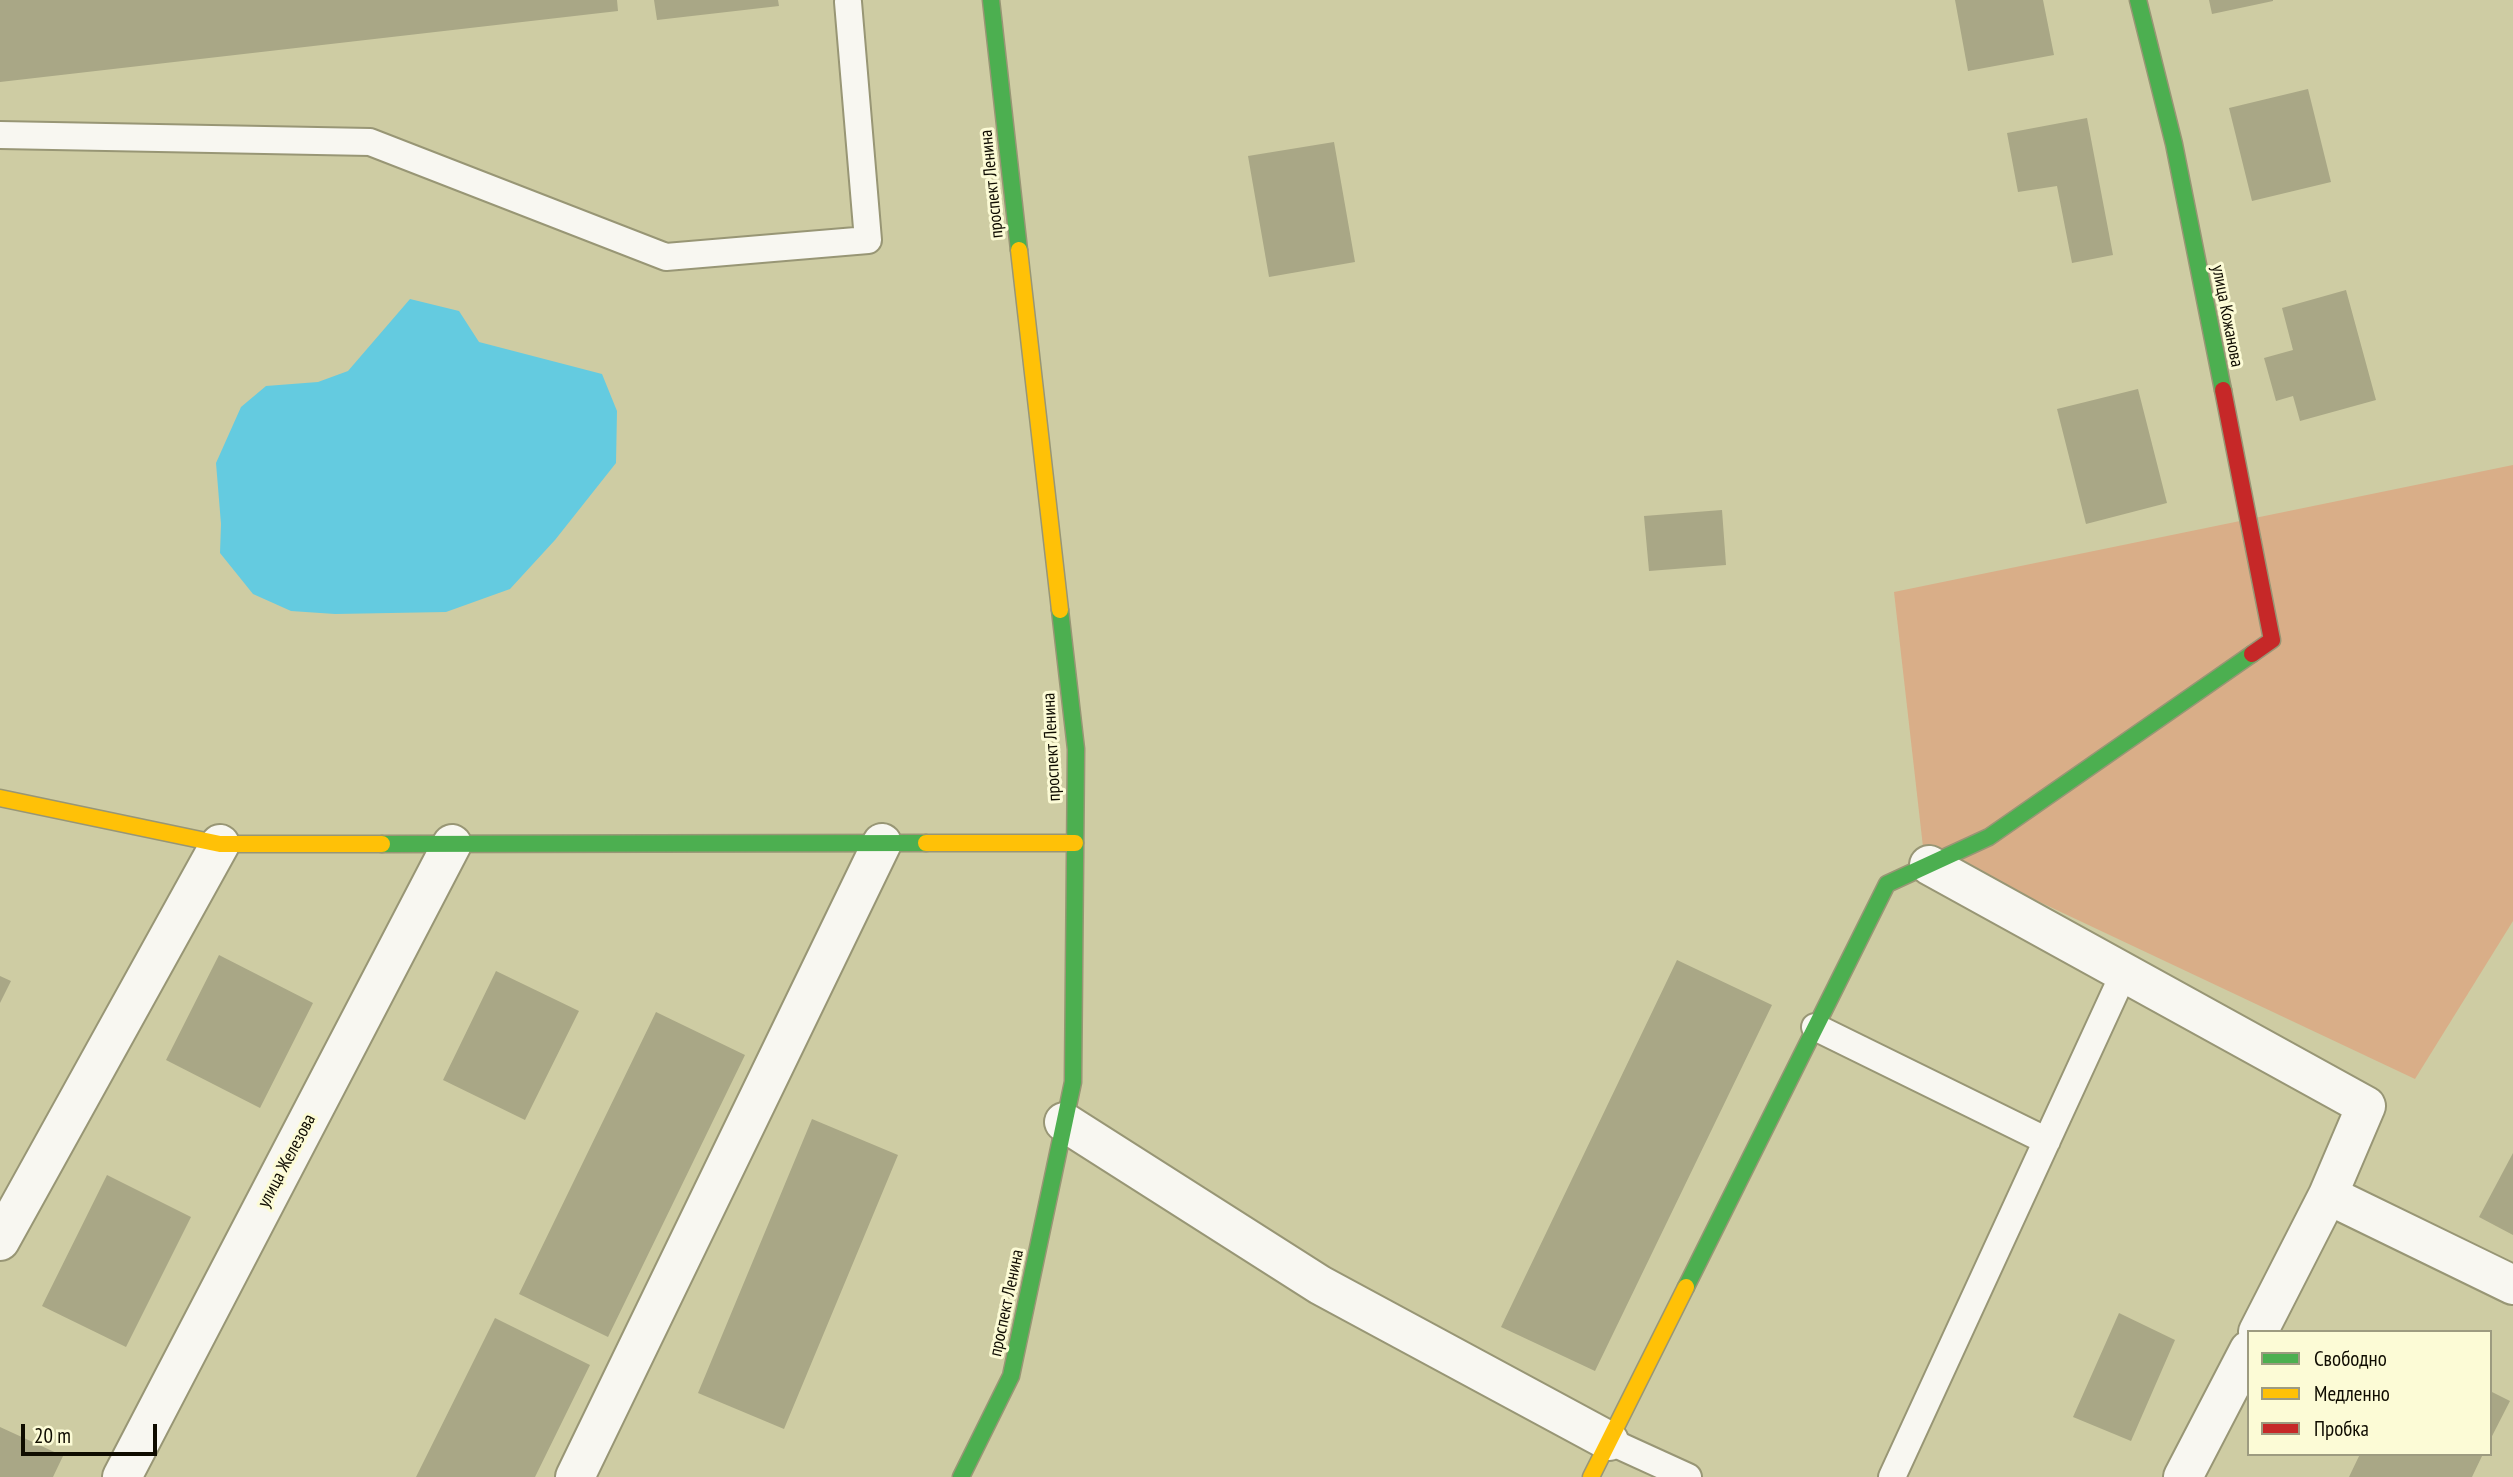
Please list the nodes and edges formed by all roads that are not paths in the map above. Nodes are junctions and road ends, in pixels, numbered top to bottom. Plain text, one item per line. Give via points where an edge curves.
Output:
1 (991, 0) edge
2 (2138, 0) edge
3 (852, 1) edge
4 (0, 135) edge
5 (0, 797) edge
6 (882, 843) junction
7 (1075, 843) junction
8 (220, 844) junction
9 (452, 844) junction
10 (1929, 864) junction
11 (2124, 973) junction
12 (1815, 1027) junction
13 (1064, 1122) junction
14 (2047, 1141) junction
15 (2328, 1195) junction
16 (0, 1241) edge
17 (2513, 1285) edge
18 (2259, 1330) edge
19 (2247, 1354) edge
20 (1609, 1441) junction
21 (122, 1477) edge
22 (575, 1477) edge
23 (961, 1477) edge
24 (1591, 1477) edge
25 (1688, 1477) edge
26 (1892, 1477) edge
27 (2183, 1477) edge

1 - 7 street, проспект Ленина via 1076,749
2 - 10 street, улица Кожанова via 2174,144 2272,640 1989,836
3 - 4 lane via 868,240 666,257 370,142
5 - 8 street
6 - 7 street
6 - 9 street
6 - 22 street
7 - 13 street, проспект Ленина via 1073,1082
8 - 9 street
8 - 16 street
9 - 21 street, улица Железова
10 - 11 street
10 - 12 street via 1887,884
11 - 14 lane
11 - 15 street via 2366,1106
12 - 14 lane
12 - 20 street
13 - 20 street via 1320,1285
13 - 23 street, проспект Ленина via 1011,1376
14 - 26 lane
15 - 17 street
15 - 18 street
19 - 27 street
20 - 24 street
20 - 25 lane

